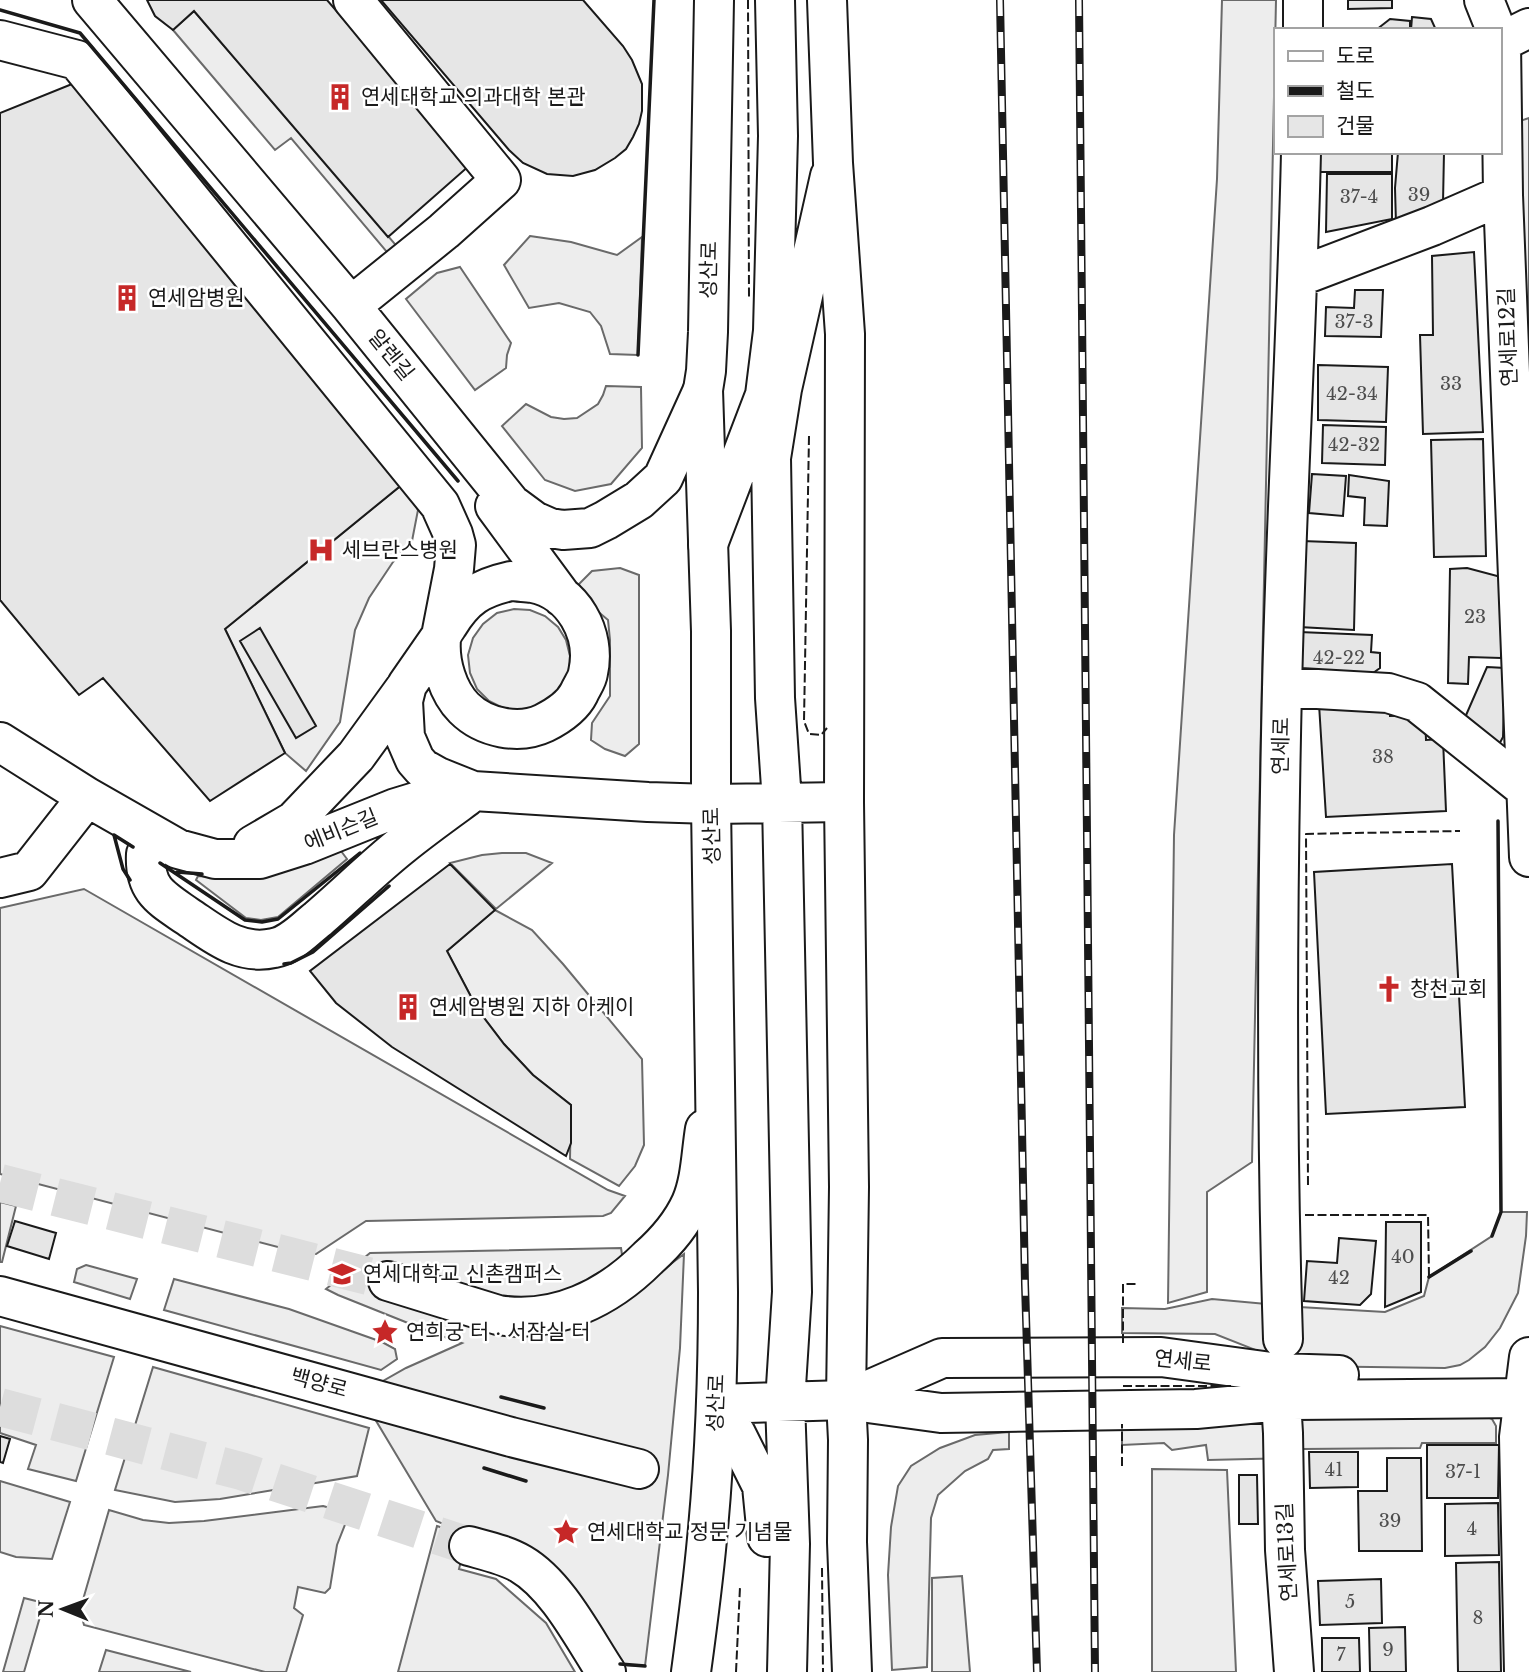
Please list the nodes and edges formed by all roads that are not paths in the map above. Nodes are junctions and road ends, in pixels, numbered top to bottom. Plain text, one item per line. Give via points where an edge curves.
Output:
1 (92, 0) edge
2 (353, 0) edge
3 (714, 0) edge
4 (775, 0) edge
5 (827, 0) edge
6 (834, 0) edge
7 (1303, 0) edge
8 (1484, 0) edge
9 (1303, 28) edge
10 (1506, 35) edge
11 (0, 40) edge
12 (830, 62) junction
13 (1529, 73) edge
14 (1301, 154) edge
15 (833, 163) junction
16 (1503, 195) junction
17 (1298, 278) junction
18 (351, 306) junction
19 (703, 390) junction
20 (462, 443) junction
21 (708, 544) junction
22 (562, 597) junction
23 (441, 636) junction
24 (407, 685) junction
25 (1282, 687) junction
26 (0, 742) edge
27 (1526, 789) junction
28 (473, 791) junction
29 (87, 797) junction
30 (782, 802) junction
31 (844, 802) junction
32 (711, 804) junction
33 (1529, 850) edge
34 (146, 855) dead end
35 (1529, 857) edge
36 (215, 859) junction
37 (0, 878) edge
38 (716, 1054) junction
39 (388, 1280) tunnel mouth
40 (0, 1296) edge
41 (1283, 1339) dead end
42 (1529, 1357) edge
43 (1527, 1398) edge
44 (846, 1400) junction
45 (785, 1402) junction
46 (716, 1404) junction
47 (1282, 1417) junction
48 (639, 1469) dead end
49 (469, 1546) tunnel mouth
50 (606, 1672) edge
51 (691, 1672) edge
52 (764, 1672) edge
53 (787, 1672) edge
54 (852, 1672) edge
55 (1294, 1672) edge
56 (1524, 1672) edge

1 - 18 street, 알렌길
2 - 18 street via 512,172
3 - 19 street, 성산로
4 - 21 street via 778,136 773,331 765,395
5 - 12 street
6 - 12 street
7 - 9 street
8 - 10 street
10 - 13 street
10 - 16 street, 연세로12길
11 - 23 street via 77,60 440,505 456,545
12 - 15 street
14 - 17 street, 연세로
15 - 30 street via 771,458 775,698
15 - 31 street via 845,334
16 - 17 street
16 - 27 street, 연세로12길
17 - 25 street, 연세로
18 - 20 street, 알렌길
19 - 20 street, 알렌길 via 663,478 639,500 590,528 550,528 522,514
19 - 21 street, 성산로
20 - 22 street via 481,488
21 - 32 street, 성산로
22 - 23 street via 534,583 511,581 489,586 469,598
22 - 23 street via 586,628 588,674 577,698 560,716 536,727 511,730 486,723 465,709 450,688
23 - 24 street
24 - 28 street via 405,737 415,760 430,774
24 - 36 street via 356,756 295,821
25 - 27 street via 1388,693 1417,702
25 - 41 street, 연세로 via 1278,1004
26 - 29 street, 에비슨길
27 - 33 street, 연세로12길
28 - 32 street, 에비슨길
28 - 34 street via 295,938 276,948 254,950 227,943 163,899 150,886
28 - 36 street, 에비슨길 via 396,808 260,859
29 - 36 street, 에비슨길 via 178,849
29 - 37 street via 29,871
30 - 31 street, 에비슨길
30 - 32 street, 에비슨길
30 - 45 street via 792,1293
31 - 44 street via 849,1187
32 - 38 street, 성산로
33 - 35 street, 연세로12길
38 - 39 street via 691,1202 674,1233 608,1292 561,1312 509,1317
38 - 46 street, 성산로
40 - 48 street, 백양로
42 - 43 street
43 - 44 street, 연세로 via 1490,1383 1459,1379 1278,1373 1161,1357 942,1358
43 - 47 street, 연세로
43 - 56 street via 1519,1437
44 - 45 street, 연세로
44 - 47 street, 연세로 via 941,1413 1196,1409
44 - 54 street
45 - 46 street, 연세로
45 - 53 street via 790,1544
46 - 51 street, 성산로 via 707,1540
46 - 52 street via 761,1486 768,1543
47 - 55 street, 연세로13길
49 - 50 street via 522,1564 547,1583

